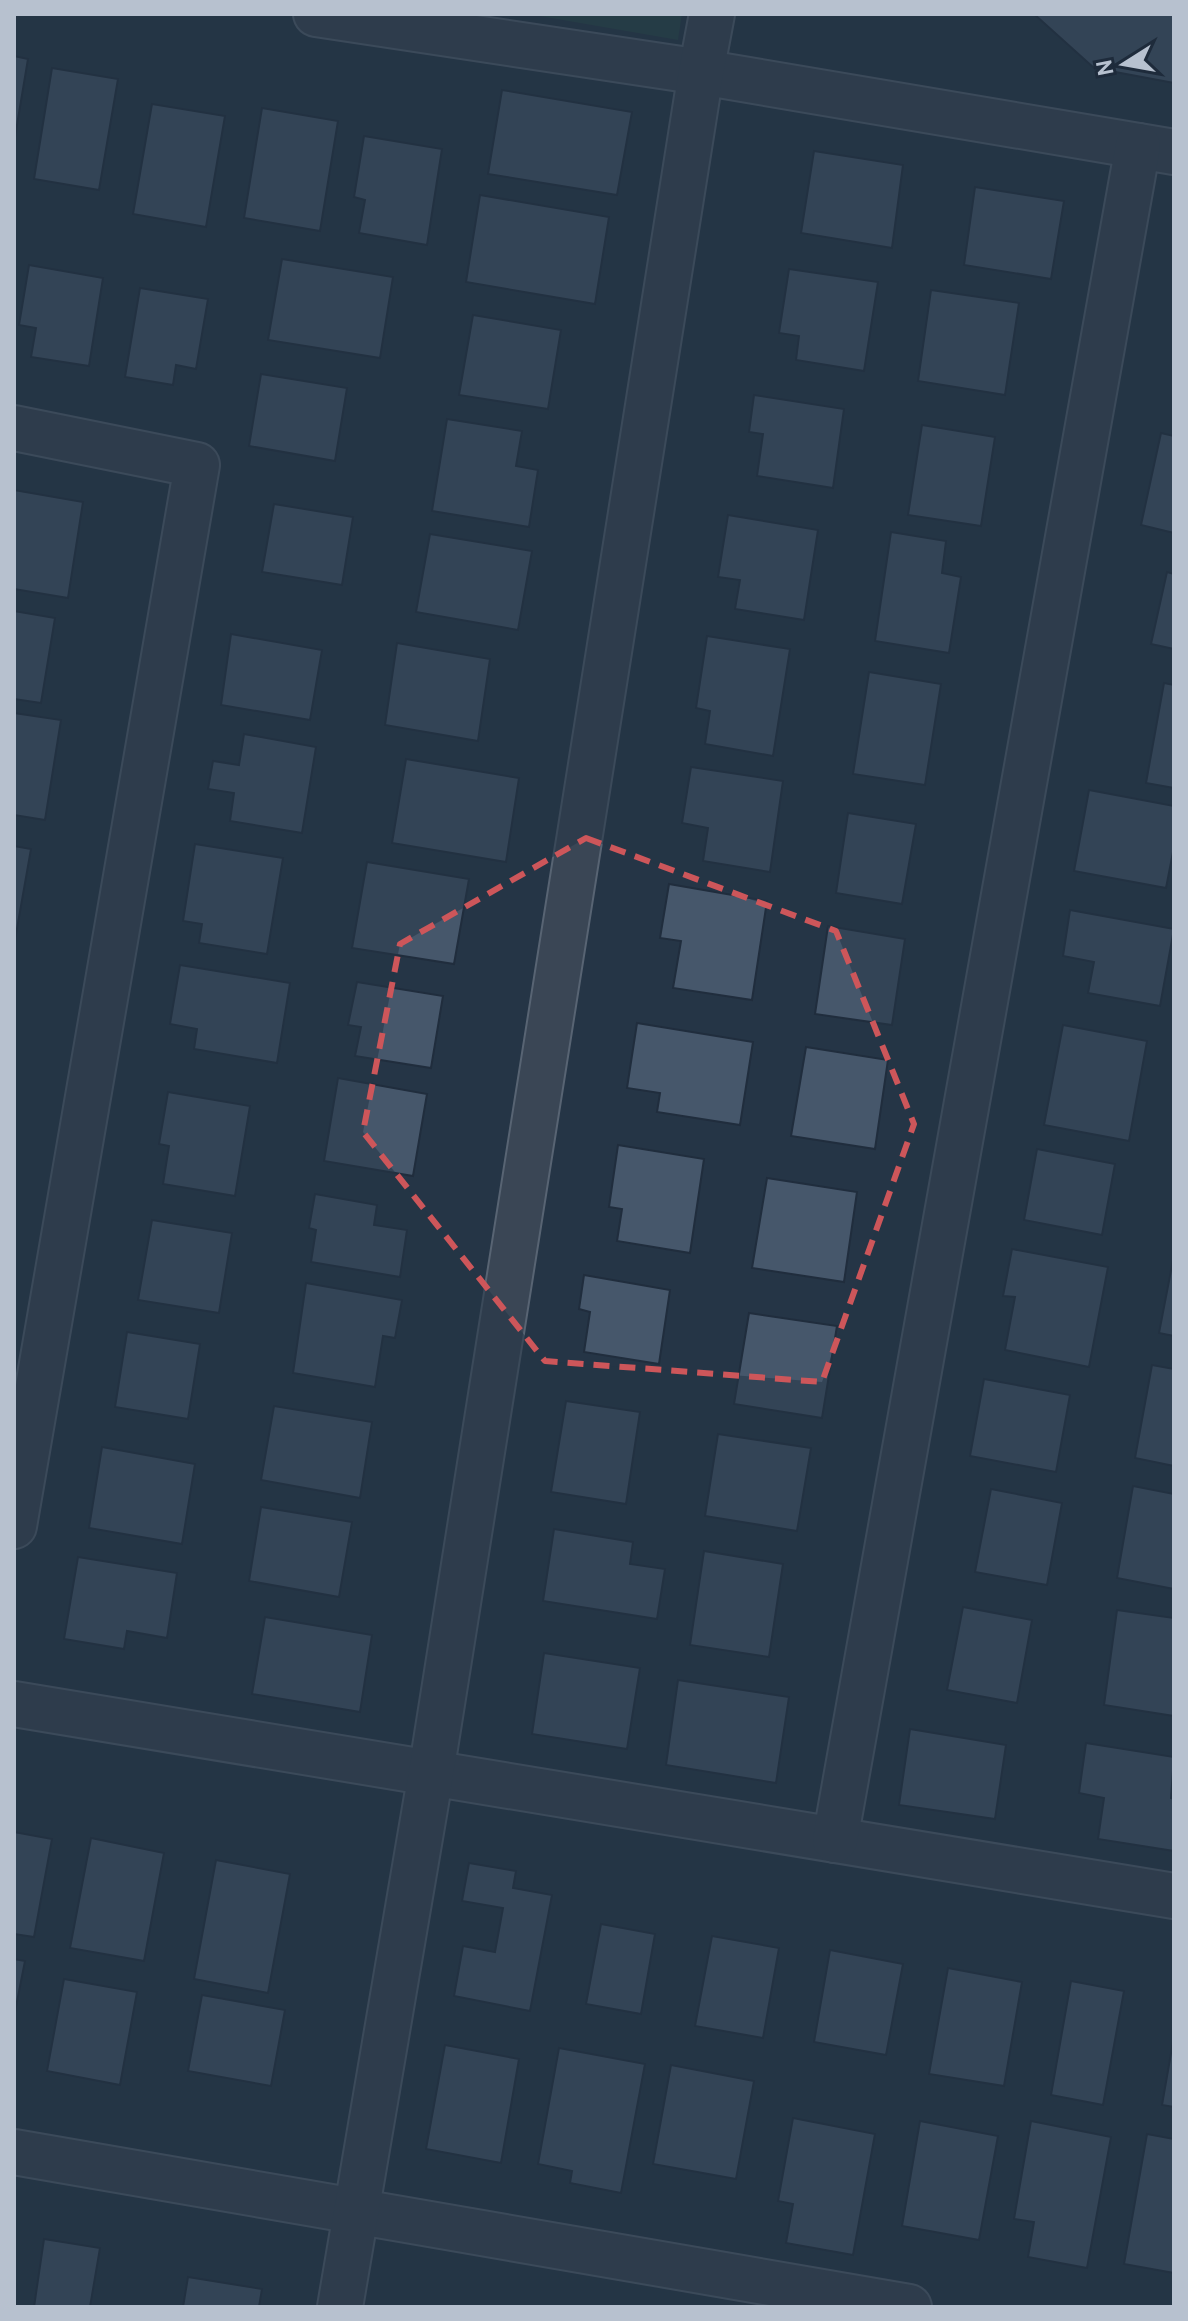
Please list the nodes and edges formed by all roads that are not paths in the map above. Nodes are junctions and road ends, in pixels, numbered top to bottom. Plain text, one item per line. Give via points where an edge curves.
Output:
1 (316, 14) edge
2 (712, 14) edge
3 (701, 72) junction
4 (1156, 149) edge
5 (14, 428) edge
6 (14, 1526) edge
7 (14, 1704) edge
8 (431, 1773) junction
9 (835, 1840) junction
10 (1174, 1896) edge
11 (14, 2152) edge
12 (356, 2211) junction
13 (340, 2307) edge
14 (909, 2307) edge

1 - 3 street
2 - 3 street
3 - 4 street
3 - 8 street
4 - 9 street
5 - 6 street via 197,465
7 - 8 street
8 - 9 street
8 - 12 street
9 - 10 street
11 - 12 street
12 - 13 street
12 - 14 street

